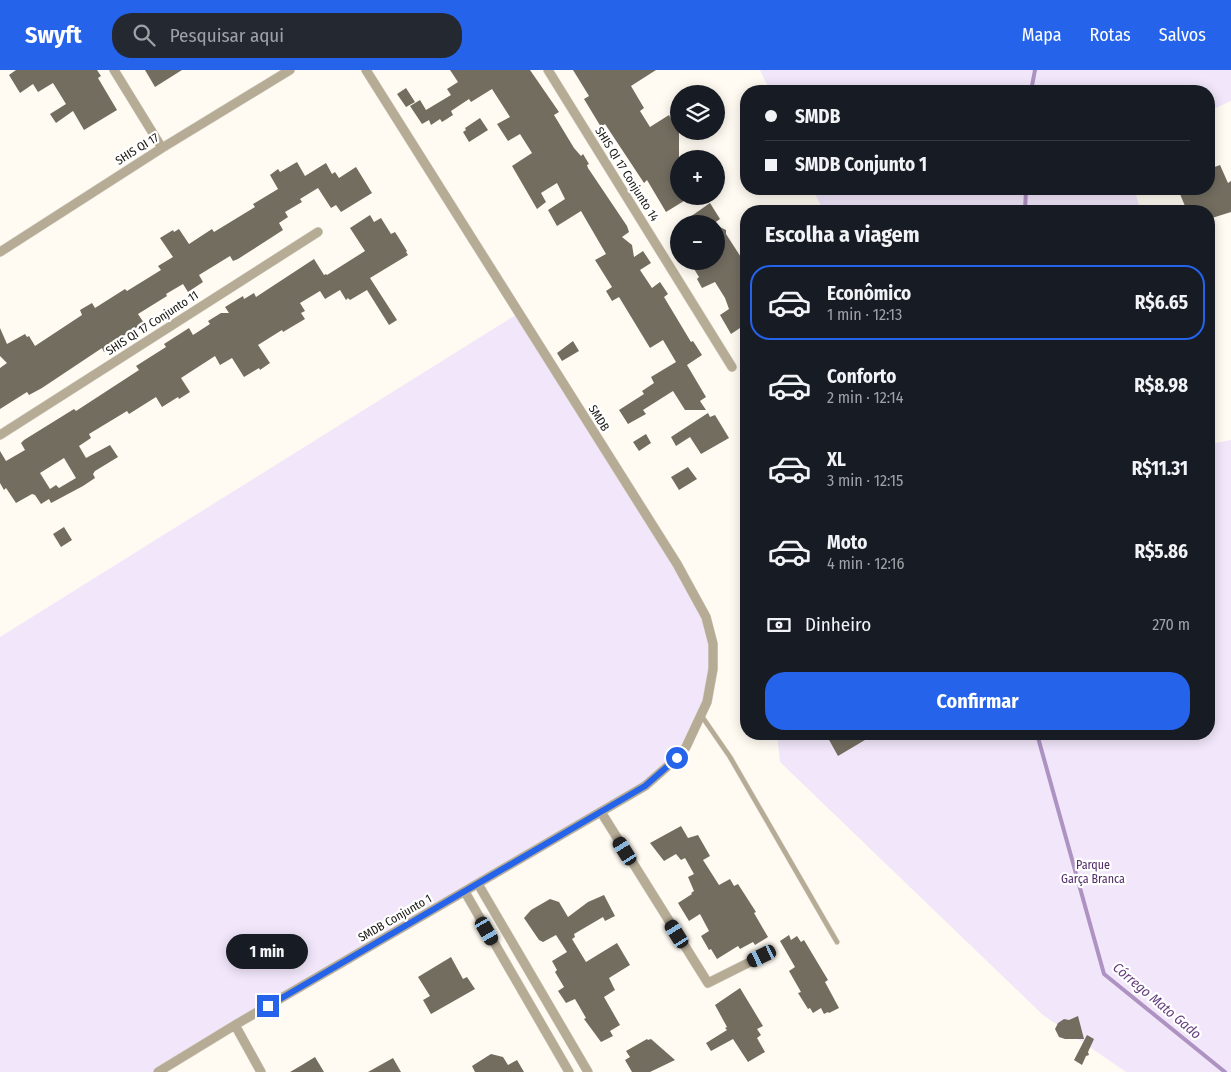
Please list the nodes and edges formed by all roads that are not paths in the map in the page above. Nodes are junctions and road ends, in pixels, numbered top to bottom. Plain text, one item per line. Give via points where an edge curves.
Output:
1 (114, 70) edge
2 (290, 70) edge
3 (366, 70) edge
4 (548, 70) edge
5 (162, 148) junction
6 (318, 232) dead end
7 (0, 252) edge
8 (732, 367) dead end
9 (0, 435) edge
10 (701, 715) junction
11 (645, 786) joint
12 (601, 812) junction
13 (478, 884) junction
14 (465, 892) junction
15 (837, 942) dead end
16 (762, 956) dead end
17 (235, 1025) junction
18 (158, 1072) edge
19 (261, 1072) edge
20 (568, 1072) edge
21 (588, 1072) edge

1 - 5 street
2 - 5 street, SHIS QI 17
3 - 10 street, SMDB via 677,564 706,617 713,644 713,669 707,702
4 - 8 street, SHIS QI 17 Conjunto 14
5 - 7 street, SHIS QI 17
6 - 9 street, SHIS QI 17 Conjunto 11
10 - 11 street, SMDB via 677,758
10 - 15 lane via 730,757
11 - 12 street, SMDB Conjunto 1
12 - 13 street, SMDB Conjunto 1
12 - 16 street via 708,983
13 - 14 street, SMDB Conjunto 1
13 - 21 street
14 - 17 street, SMDB Conjunto 1
14 - 20 street
17 - 18 street, SMDB Conjunto 1
17 - 19 street

